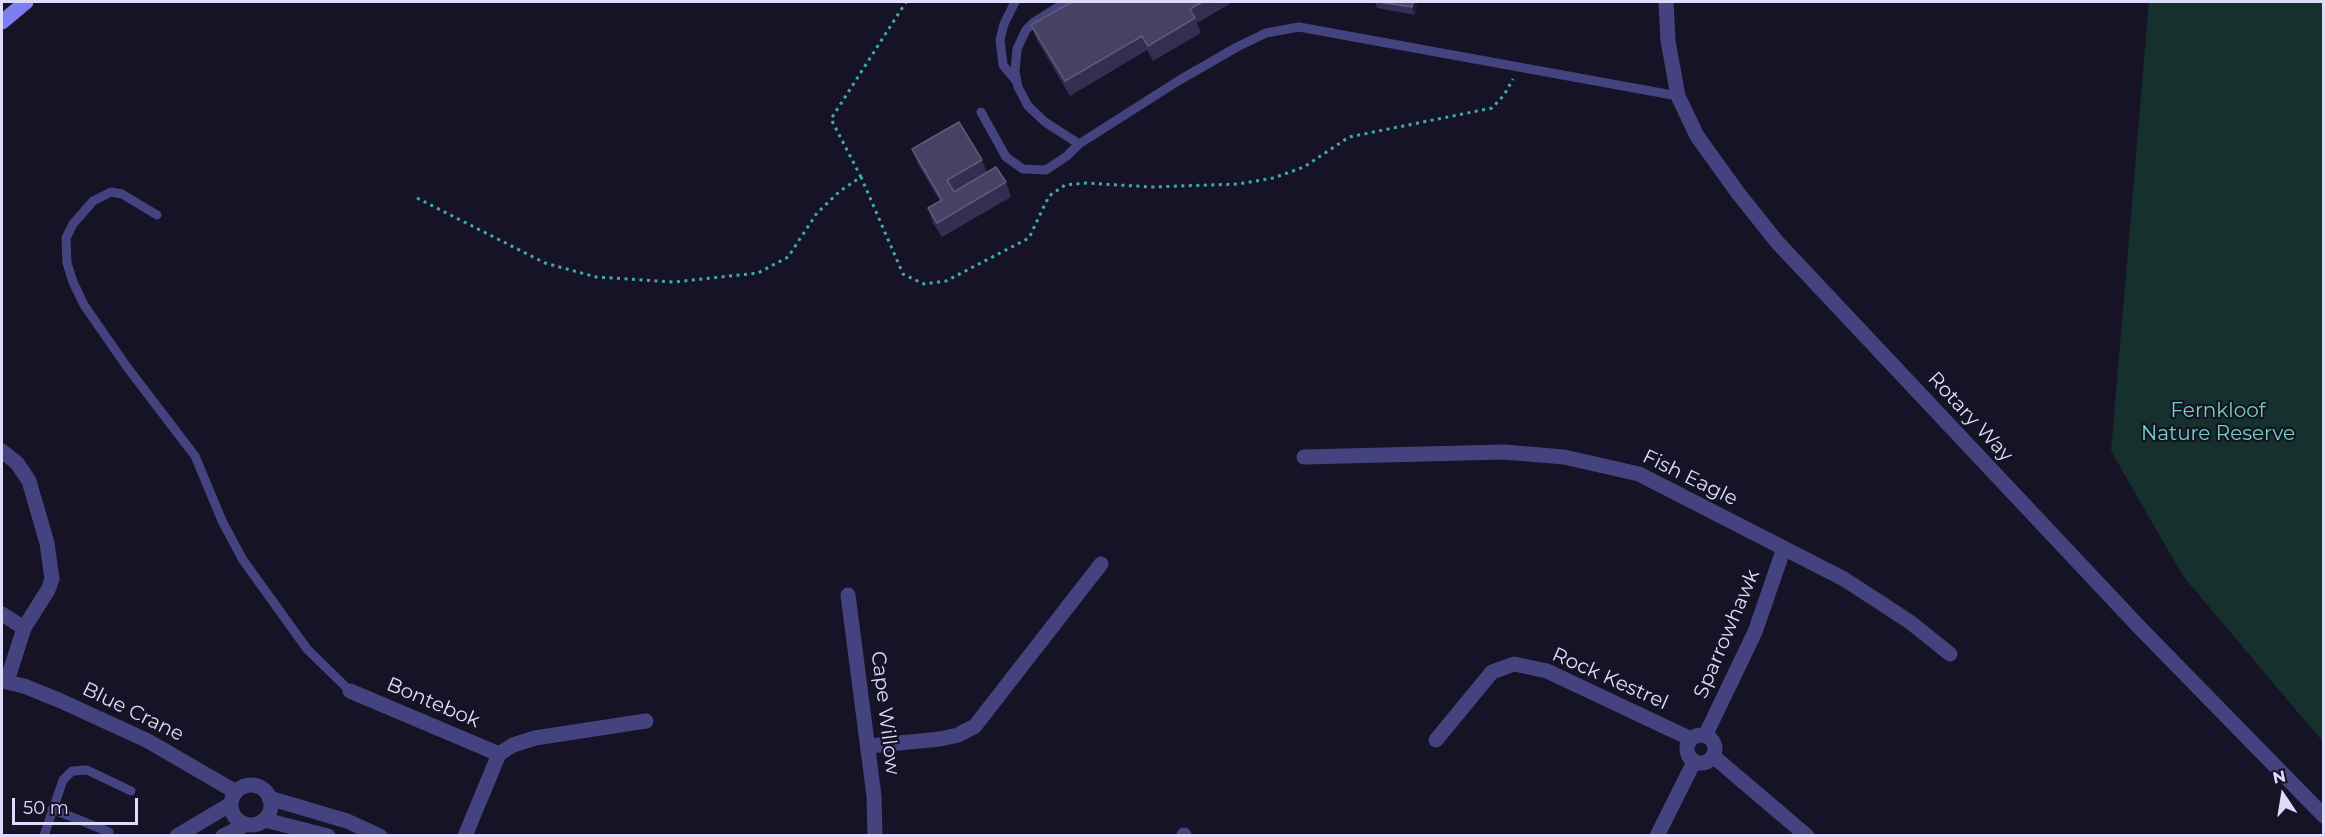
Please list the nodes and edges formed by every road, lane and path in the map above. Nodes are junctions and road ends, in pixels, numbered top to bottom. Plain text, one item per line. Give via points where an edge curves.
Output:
1 (26, 2) edge
2 (906, 2) edge
3 (1015, 2) edge
4 (1066, 2) edge
5 (1666, 2) edge
6 (2, 22) edge
7 (1520, 67) junction
8 (1016, 82) junction
9 (1678, 96) junction
10 (981, 112) dead end
11 (1079, 144) junction
12 (861, 177) junction
13 (417, 198) dead end
14 (157, 215) dead end
15 (2, 451) edge
16 (1304, 457) dead end
17 (1784, 548) junction
18 (1101, 564) dead end
19 (848, 595) dead end
20 (2, 614) edge
21 (24, 628) junction
22 (1950, 654) dead end
23 (4, 681) edge
24 (350, 691) joint
25 (646, 722) dead end
26 (1698, 737) junction
27 (1436, 740) dead end
28 (868, 746) junction
29 (499, 754) junction
30 (1713, 756) junction
31 (1694, 762) junction
32 (131, 791) dead end
33 (233, 798) junction
34 (269, 798) junction
35 (52, 808) junction
36 (2324, 816) edge
37 (265, 820) junction
38 (245, 825) junction
39 (109, 832) dead end
40 (44, 836) edge
41 (177, 836) edge
42 (223, 836) edge
43 (328, 836) edge
44 (380, 836) edge
45 (465, 836) edge
46 (875, 836) edge
47 (1657, 836) edge
48 (1807, 836) edge

1 - 6 main road
2 - 12 path via 831,119
3 - 8 lane via 1000,40 1003,64
4 - 8 lane via 1026,30 1017,49
5 - 9 street, Rotary Way
7 - 9 lane
7 - 11 lane via 1319,30 1282,29 1266,33 1207,64
7 - 12 path via 1492,108 1349,137 1304,167 1273,178 1228,185 1065,185 1049,196 1029,238 946,281 924,284 903,274
8 - 11 lane via 1035,114
9 - 36 street, Rotary Way via 1709,155 1777,242 2142,630
10 - 11 lane via 1006,157 1023,169 1046,170
12 - 13 path via 817,213 788,257 758,273 674,282 596,277 545,263
14 - 24 lane via 122,194 111,192 93,201 66,238 73,282 126,367 195,456 243,560 307,649
15 - 21 street via 17,463 29,481 51,562 48,590
16 - 17 street, Fish Eagle via 1504,452 1564,457 1639,474
17 - 22 street, Fish Eagle via 1844,579 1910,622
17 - 26 street, Sparrowhawk via 1755,632
18 - 28 street via 975,726 940,739
19 - 28 street, Cape Willow
20 - 21 street
21 - 23 street
23 - 33 street, Blue Crane via 61,701 148,741 194,765
24 - 29 street, Bontebok
25 - 29 street via 535,738
26 - 27 street, Rock Kestrel via 1547,671 1514,664 1487,677
26 - 30 street via 1714,746
26 - 31 street via 1686,749
28 - 46 street, Cape Willow
29 - 45 street
30 - 31 street via 1705,762
30 - 48 street
31 - 47 street
32 - 35 lane via 87,770 72,771 63,780
33 - 34 street via 241,788 254,786
33 - 38 street, Blue Crane via 232,813
33 - 41 street
34 - 37 street via 271,809
34 - 44 street via 347,821
35 - 39 lane
35 - 40 lane
37 - 38 street
37 - 43 street
38 - 42 street

